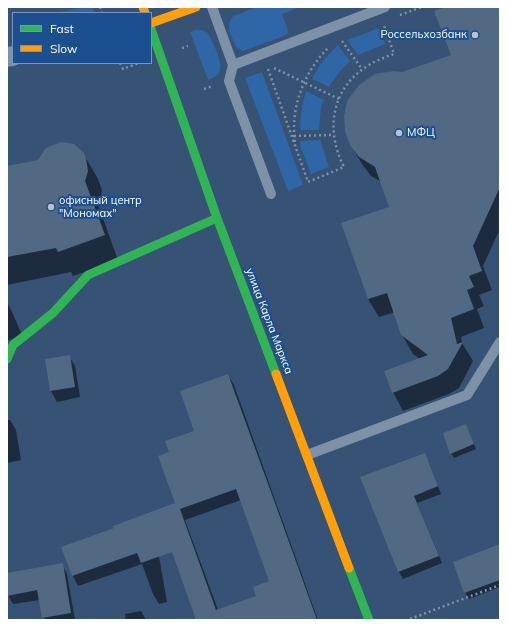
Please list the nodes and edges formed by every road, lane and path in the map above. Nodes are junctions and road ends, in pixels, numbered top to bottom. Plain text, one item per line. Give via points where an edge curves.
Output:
1 (196, 7) edge
2 (212, 7) edge
3 (385, 7) edge
4 (382, 22) dead end
5 (152, 23) edge
6 (152, 32) edge
7 (339, 37) dead end
8 (330, 45) dead end
9 (120, 64) edge
10 (136, 64) edge
11 (233, 65) junction
12 (362, 69) junction
13 (304, 83) junction
14 (339, 99) junction
15 (333, 135) junction
16 (294, 136) junction
17 (296, 148) junction
18 (271, 194) dead end
19 (217, 218) junction
20 (500, 342) edge
21 (7, 359) edge
22 (306, 455) junction
23 (500, 585) edge
24 (410, 619) edge
25 (369, 620) edge

1 - 5 main road
2 - 11 lane
3 - 11 lane
4 - 12 path via 394,54
6 - 19 main road, улица Карла Маркса
7 - 12 path
8 - 13 path via 311,68
9 - 10 path via 123,69
11 - 18 lane via 229,81
12 - 14 path via 351,79
13 - 14 path
13 - 16 path via 294,118
13 - 17 path via 266,64
14 - 15 path via 333,122
15 - 16 path
15 - 17 path via 338,156 344,167 308,182
16 - 17 path
19 - 21 main road via 88,275 52,313 13,345
19 - 22 main road, улица Карла Маркса
20 - 22 lane via 466,395
22 - 25 main road, улица Карла Маркса
23 - 24 path

